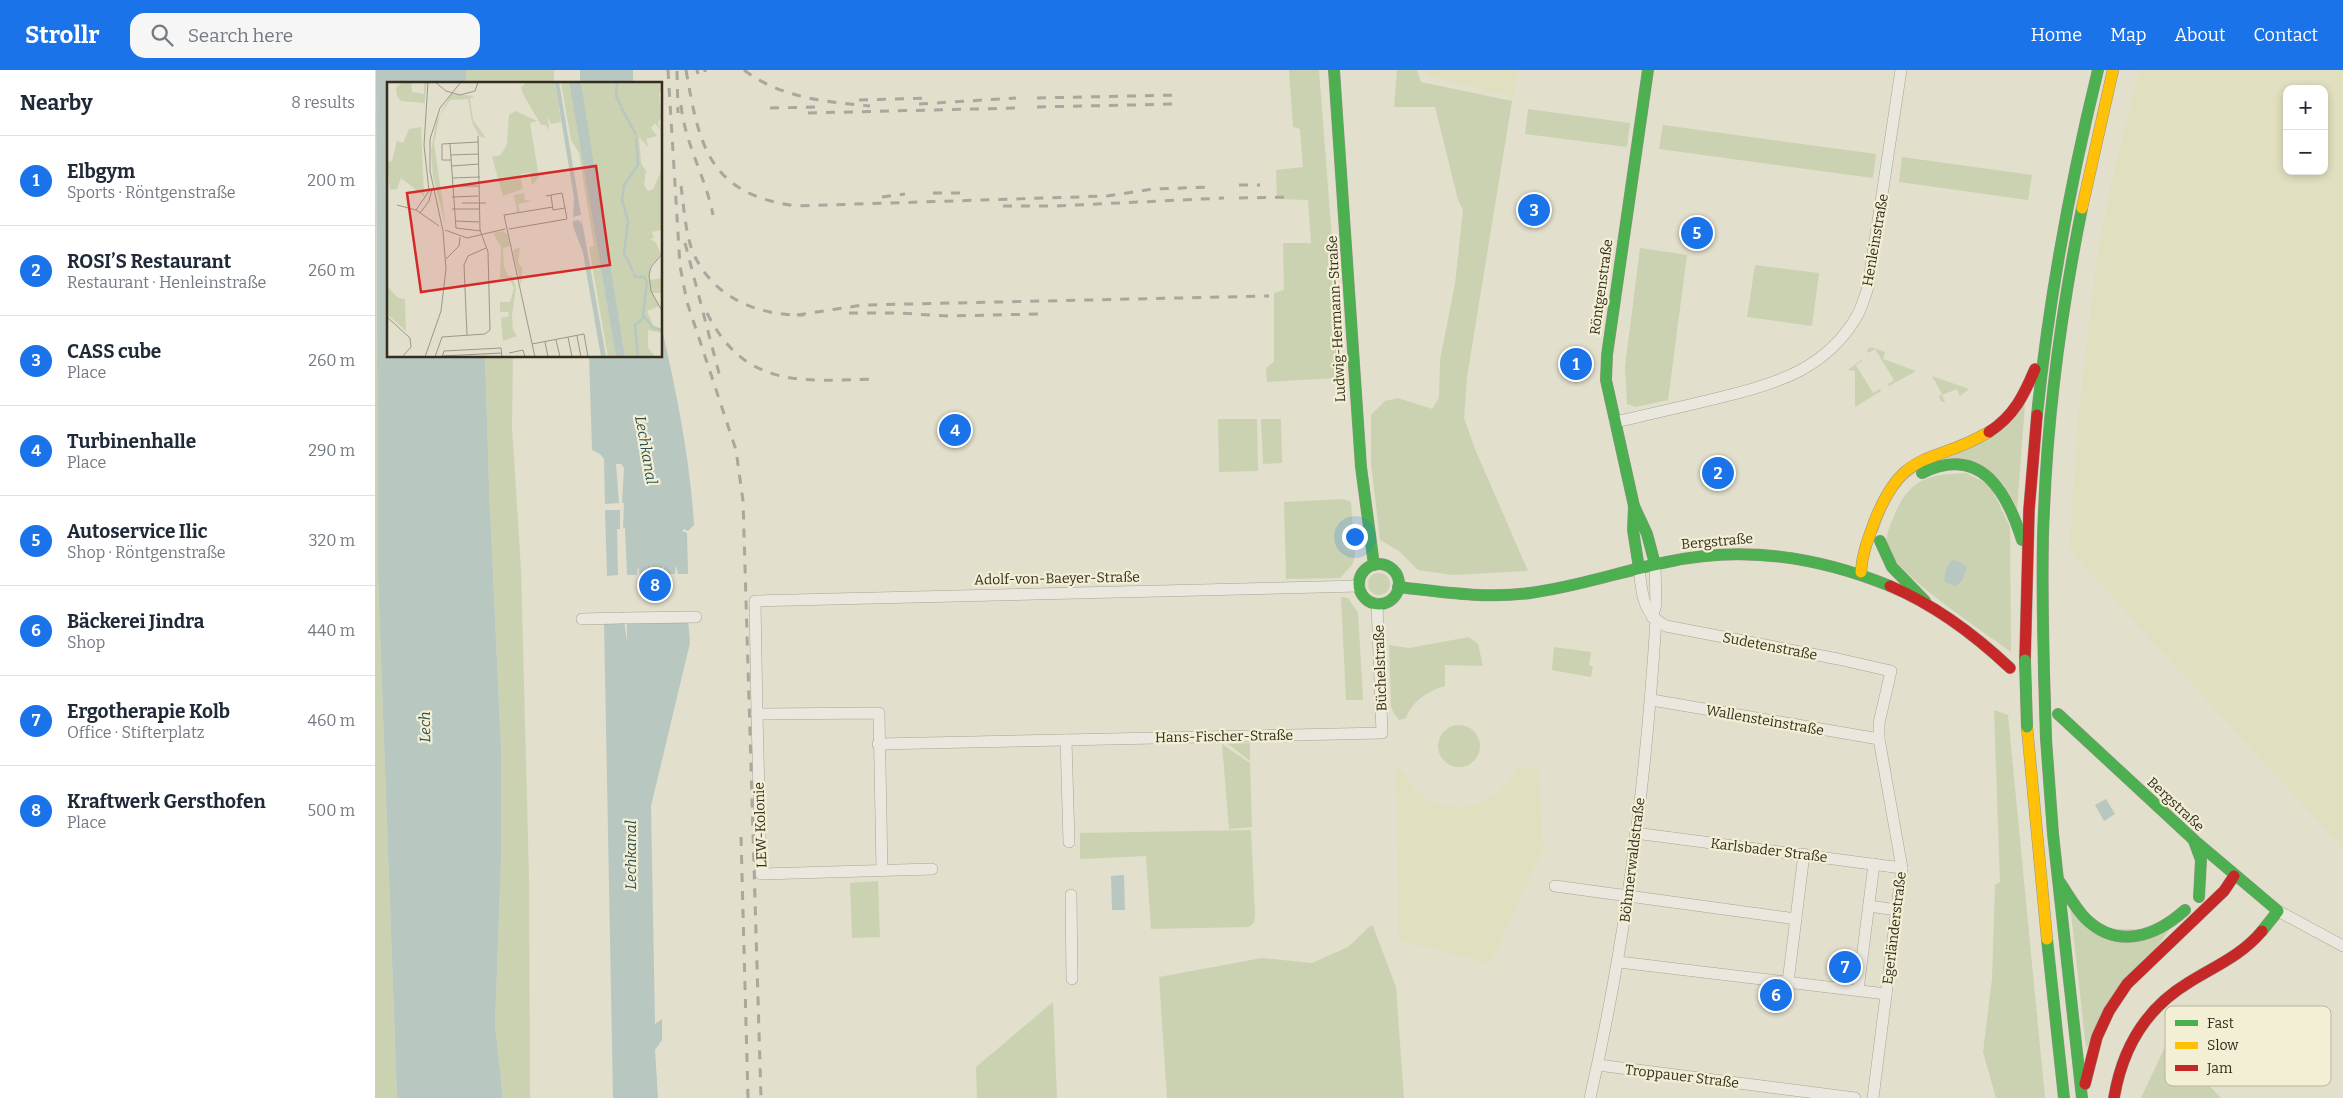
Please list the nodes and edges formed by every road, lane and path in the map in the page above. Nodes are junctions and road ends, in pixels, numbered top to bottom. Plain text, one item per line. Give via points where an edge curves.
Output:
1 (1334, 70) edge
2 (1648, 70) edge
3 (1901, 70) edge
4 (2098, 70) edge
5 (2113, 70) edge
6 (2041, 356) junction
7 (1615, 422) junction
8 (1634, 506) junction
9 (1881, 541) junction
10 (2025, 550) junction
11 (1655, 564) junction
12 (1374, 565) junction
13 (1639, 568) junction
14 (1861, 572) junction
15 (1359, 586) junction
16 (1399, 587) junction
17 (755, 601) joint
18 (1925, 602) junction
19 (1377, 604) junction
20 (696, 616) dead end
21 (582, 619) dead end
22 (1654, 619) junction
23 (2011, 668) dead end
24 (1891, 672) joint
25 (1651, 700) junction
26 (757, 714) junction
27 (2058, 714) dead end
28 (1382, 733) joint
29 (1879, 739) junction
30 (1066, 740) junction
31 (878, 744) junction
32 (1635, 834) junction
33 (2194, 840) junction
34 (1069, 842) dead end
35 (1804, 854) junction
36 (1873, 864) junction
37 (1902, 868) junction
38 (932, 869) dead end
39 (882, 870) junction
40 (2234, 876) junction
41 (2058, 879) junction
42 (1555, 886) dead end
43 (1071, 895) dead end
44 (1627, 897) junction
45 (2199, 897) junction
46 (1869, 906) junction
47 (1897, 910) junction
48 (2279, 911) junction
49 (1796, 919) junction
50 (2343, 946) edge
51 (1619, 962) junction
52 (1071, 979) dead end
53 (1788, 982) junction
54 (1858, 990) junction
55 (1886, 994) junction
56 (1598, 1066) junction
57 (1590, 1098) edge
58 (1855, 1098) edge
59 (1873, 1098) edge
60 (2064, 1098) edge
61 (2082, 1098) edge
62 (2114, 1098) edge

1 - 12 main road, Ludwig-Hermann-Straße via 1361,467
2 - 7 main road, Röntgenstraße via 1607,355 1605,380
3 - 7 street, Henleinstraße via 1868,287 1858,315 1837,342 1807,368 1781,381
4 - 6 main road via 2068,196
5 - 41 main road, bridge via 2069,275 2052,406 2044,524 2044,673
6 - 10 main road
6 - 14 main road via 2016,408 2000,426 1974,441 1920,461 1892,484 1863,552
7 - 8 main road, Röntgenstraße
8 - 11 main road, Röntgenstraße via 1645,525
8 - 13 main road, Röntgenstraße via 1633,530
9 - 10 main road via 1891,509 1902,490 1926,471 1954,465 1982,472 2000,487 2014,513
9 - 14 main road via 1875,557
9 - 18 main road via 1885,558 1893,570
10 - 60 main road, bridge via 2027,727
11 - 13 main road, Bergstraße
11 - 14 main road, Bergstraße via 1732,552 1764,552 1828,562
11 - 22 street
12 - 15 main road via 1363,572
12 - 16 main road via 1393,570
13 - 16 main road, Bergstraße via 1571,586 1508,595
13 - 22 street via 1646,607
14 - 18 main road, Bergstraße
15 - 17 street, Adolf-von-Baeyer-Straße
15 - 19 main road via 1367,601
16 - 19 main road via 1392,600
17 - 26 street, LEW-Kolonie
18 - 23 main road, Bergstraße via 1967,630
19 - 28 street, Büchelstraße
20 - 21 street
22 - 24 street, Sudetenstraße via 1666,626
22 - 25 street, Böhmerwaldstraße
24 - 29 street, Egerländerstraße via 1879,723
25 - 29 street, Wallensteinstraße
25 - 32 street, Böhmerwaldstraße
26 - 31 street via 879,713
26 - 39 street, LEW-Kolonie via 761,874
27 - 33 main road, Bergstraße
28 - 30 street, Hans-Fischer-Straße
29 - 37 street, Egerländerstraße
30 - 31 street, Hans-Fischer-Straße
30 - 34 street
31 - 39 street
32 - 35 street, Karlsbader Straße
32 - 44 street, Böhmerwaldstraße
33 - 40 main road, Bergstraße
33 - 45 main road via 2201,860
35 - 36 street, Karlsbader Straße
35 - 49 street
36 - 37 street, Karlsbader Straße
36 - 46 street
37 - 47 street, Egerländerstraße
38 - 39 street, LEW-Kolonie
40 - 45 main road via 2213,883
40 - 48 main road, Bergstraße
40 - 61 main road via 2224,891 2127,984 2097,1037
41 - 45 main road via 2092,924 2105,932 2129,938 2167,927
41 - 61 main road
42 - 44 street
43 - 52 street
44 - 49 street
44 - 51 street, Böhmerwaldstraße
46 - 47 street
46 - 54 street
47 - 55 street, Egerländerstraße
48 - 50 street
48 - 62 main road via 2241,952 2161,1002 2142,1024 2127,1051
49 - 53 street
51 - 53 street
51 - 56 street, Böhmerwaldstraße
53 - 54 street
54 - 55 street
55 - 59 street, Egerländerstraße
56 - 57 street, Böhmerwaldstraße
56 - 58 street, Troppauer Straße

